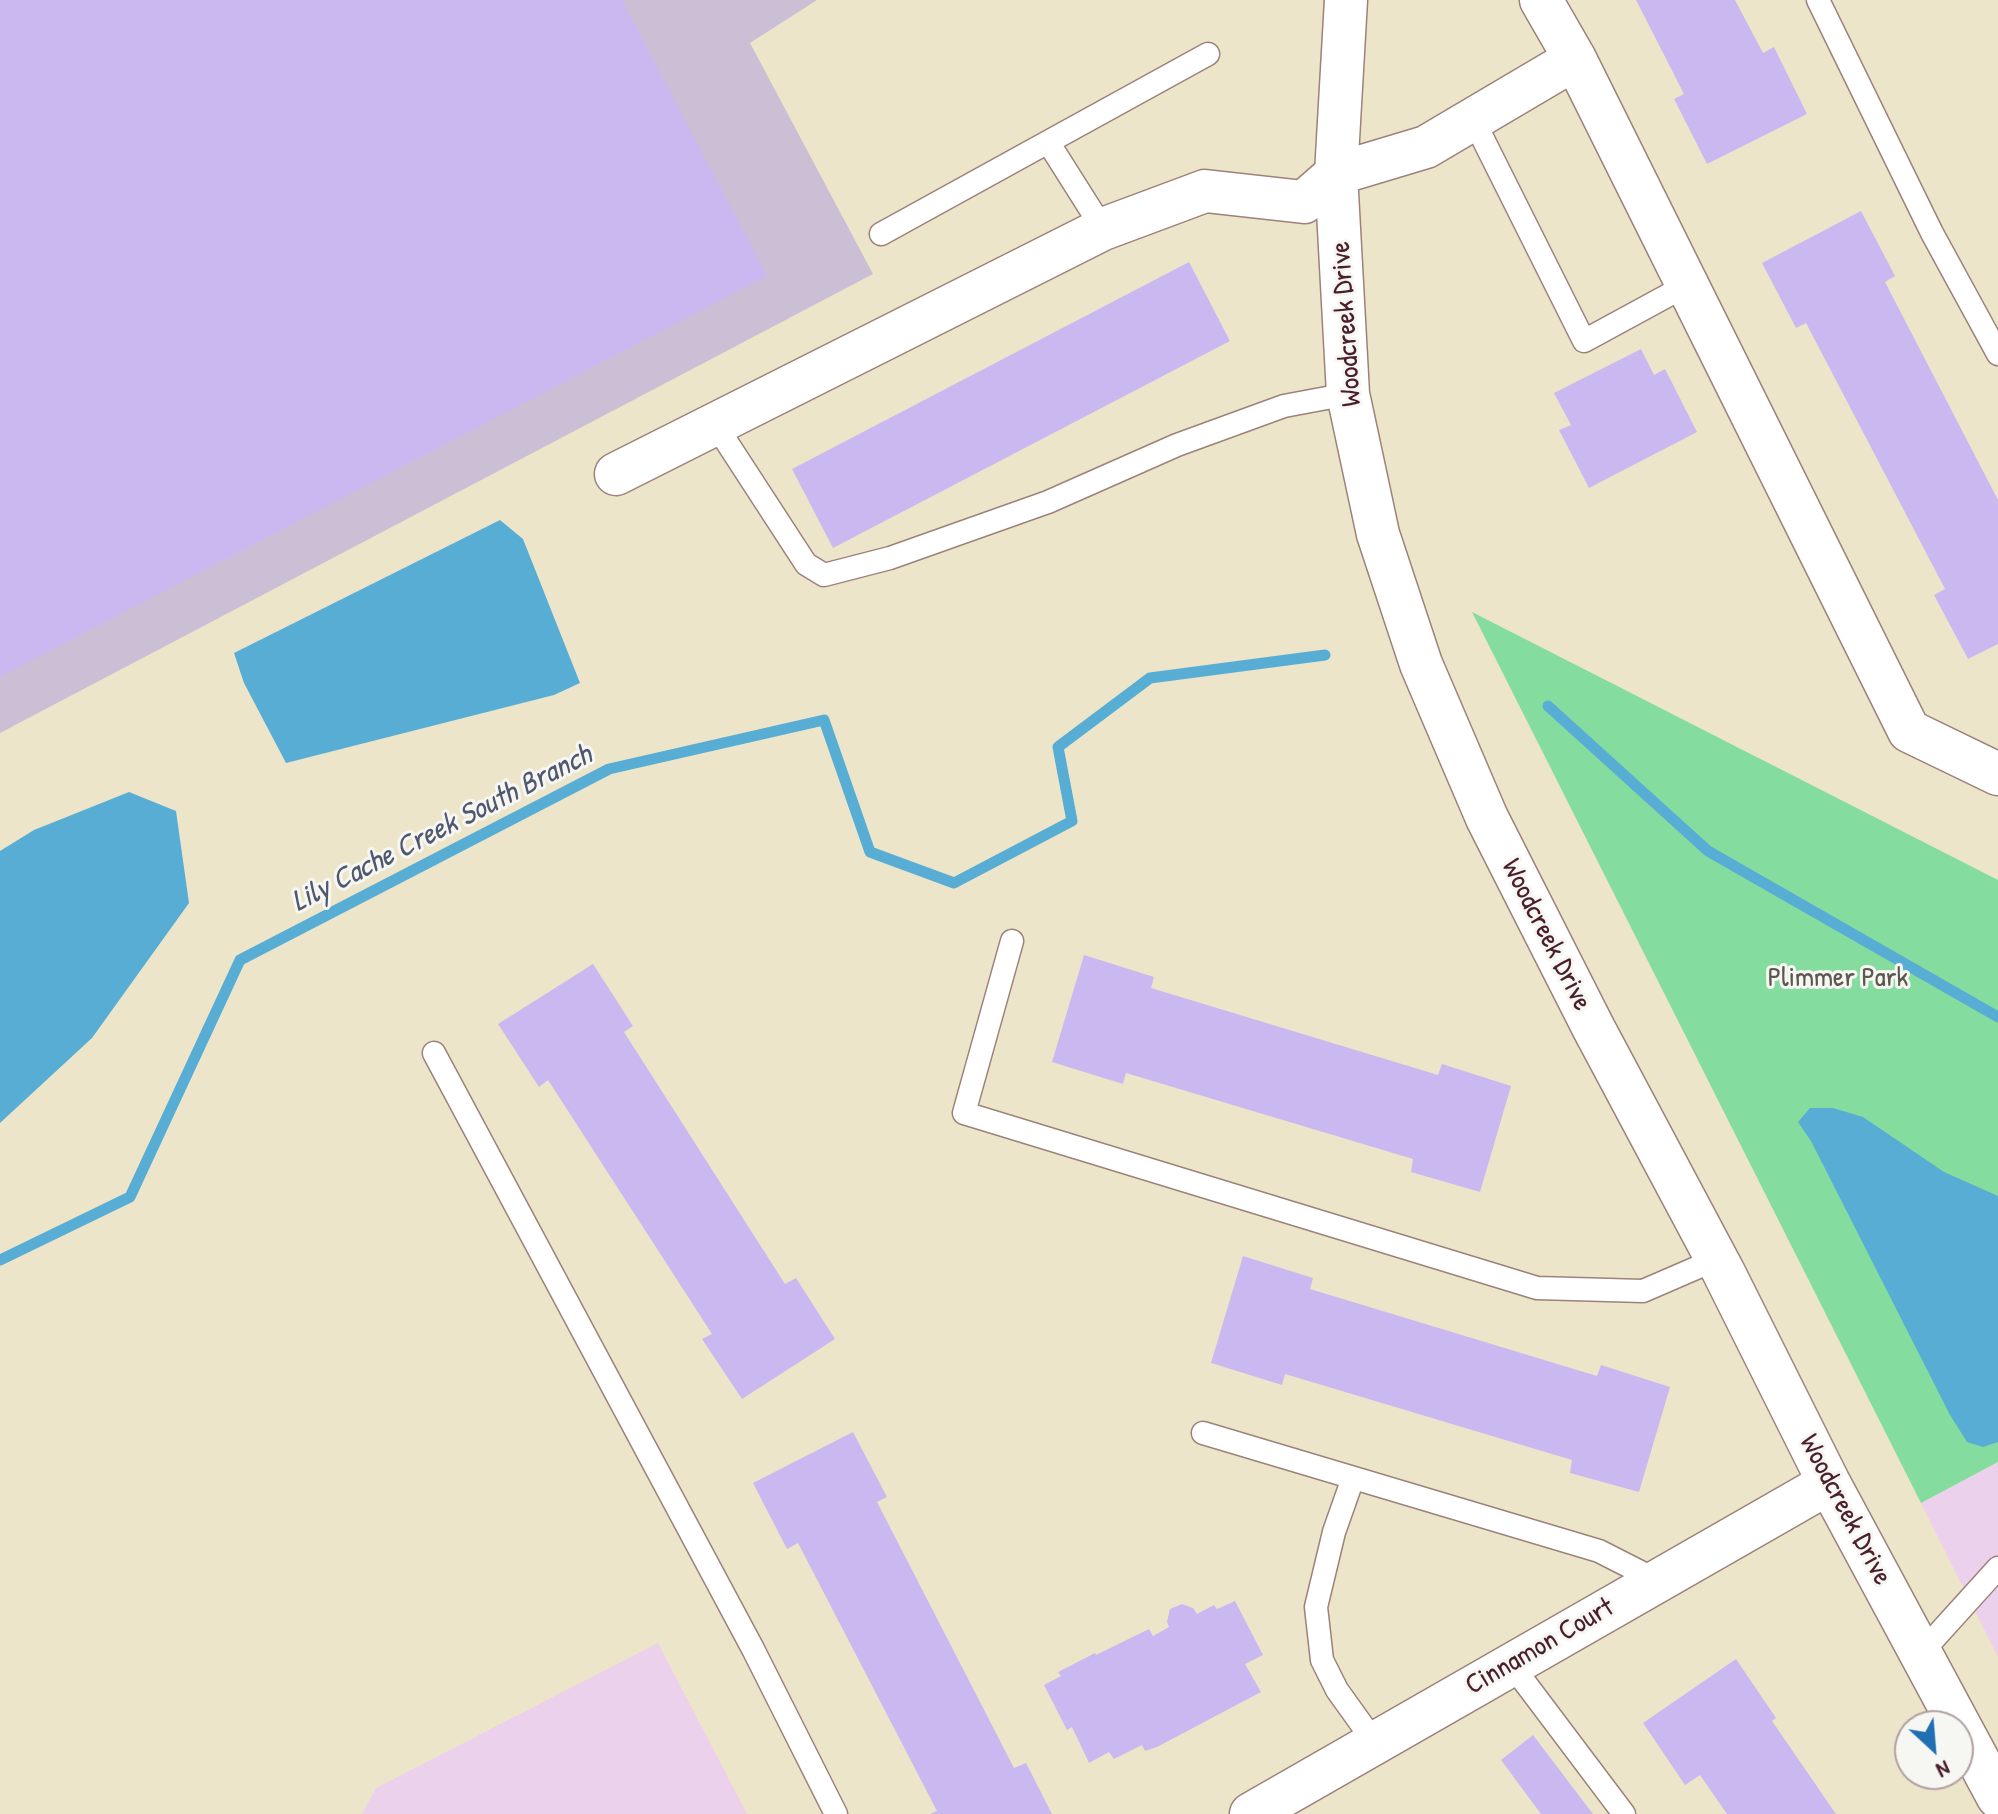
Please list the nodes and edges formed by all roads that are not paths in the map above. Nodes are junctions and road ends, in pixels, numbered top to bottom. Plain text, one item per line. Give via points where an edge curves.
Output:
1 (1346, 0) edge
2 (1541, 0) edge
3 (1818, 0) edge
4 (1208, 54) dead end
5 (1575, 59) junction
6 (1473, 119) junction
7 (1048, 142) junction
8 (1336, 174) junction
9 (1103, 229) junction
10 (881, 234) dead end
11 (1687, 285) junction
12 (1998, 354) edge
13 (1348, 394) junction
14 (715, 424) junction
15 (616, 474) dead end
16 (1998, 774) edge
17 (1012, 941) dead end
18 (434, 1053) dead end
19 (1717, 1259) junction
20 (1203, 1433) dead end
21 (1353, 1478) junction
22 (1829, 1483) junction
23 (1998, 1568) edge
24 (1656, 1580) junction
25 (1921, 1653) junction
26 (1511, 1664) junction
27 (1375, 1743) junction
28 (1998, 1797) edge
29 (836, 1814) edge
30 (1251, 1814) edge
31 (1624, 1814) edge

1 - 8 street, Woodcreek Drive
2 - 5 street
3 - 12 lane
4 - 7 lane
5 - 6 street
5 - 11 street
6 - 8 street via 1426,147
6 - 11 lane via 1584,341
7 - 9 lane
7 - 10 lane
8 - 9 street via 1304,202 1205,191
8 - 13 street, Woodcreek Drive
9 - 14 street
11 - 16 street via 1909,731
13 - 14 lane via 1284,406 1177,445 1048,502 890,558 824,575 806,564
13 - 19 street, Woodcreek Drive via 1378,534 1433,692 1487,818
14 - 15 street
17 - 19 lane via 964,1113 1537,1288 1643,1291
18 - 29 lane
19 - 22 street, Woodcreek Drive
20 - 21 lane
21 - 24 lane via 1599,1551
21 - 27 lane via 1316,1607 1322,1660
22 - 24 street, Cinnamon Court
22 - 25 street, Woodcreek Drive
23 - 25 lane
24 - 26 street, Cinnamon Court
25 - 28 street, Woodcreek Drive
26 - 27 street, Cinnamon Court
26 - 31 lane
27 - 30 street, Cinnamon Court

